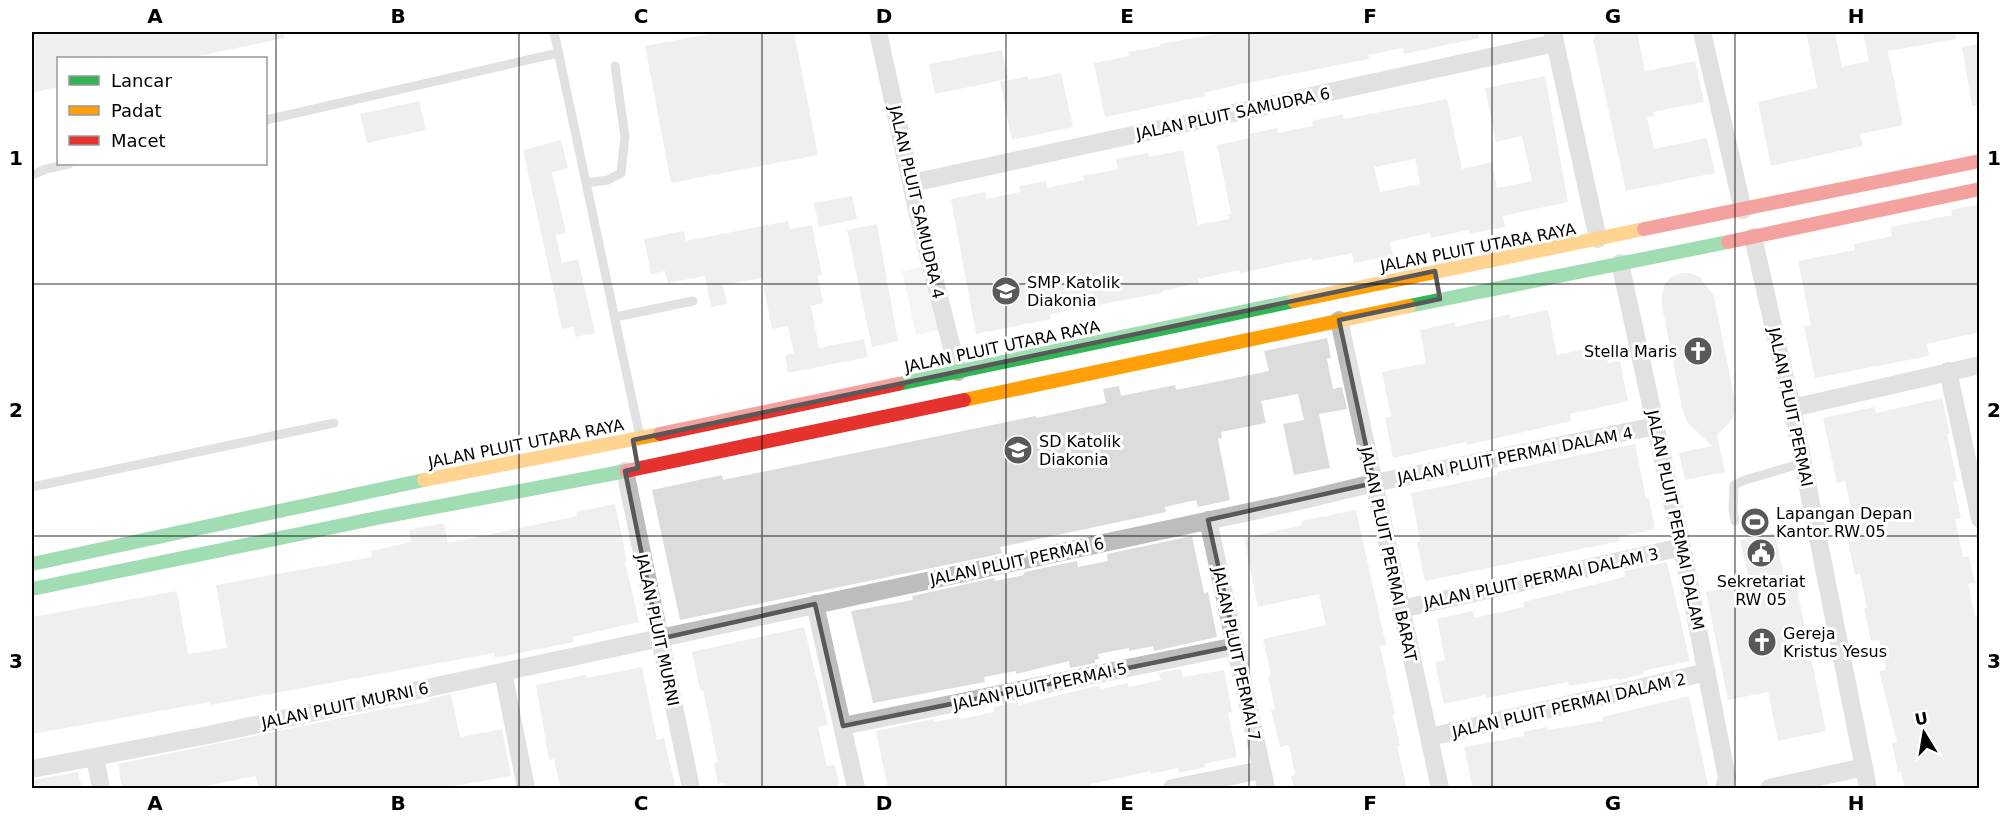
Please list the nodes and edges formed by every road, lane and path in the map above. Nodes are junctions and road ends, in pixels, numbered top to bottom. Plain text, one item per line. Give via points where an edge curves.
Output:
1 (554, 32) edge
2 (878, 32) edge
3 (1702, 32) edge
4 (1554, 37) edge
5 (558, 53) junction
6 (615, 66) dead end
7 (267, 120) edge
8 (1980, 160) edge
9 (64, 165) edge
10 (32, 175) edge
11 (586, 183) junction
12 (912, 183) junction
13 (1980, 189) edge
14 (1743, 210) junction
15 (1754, 237) junction
16 (1598, 239) junction
17 (1620, 263) junction
18 (1435, 271) junction
19 (1440, 299) junction
20 (693, 301) dead end
21 (615, 316) junction
22 (1340, 320) junction
23 (1980, 365) edge
24 (1948, 371) junction
25 (958, 372) junction
26 (1792, 408) junction
27 (334, 423) dead end
28 (1656, 426) junction
29 (635, 454) junction
30 (1803, 463) junction
31 (1374, 483) junction
32 (32, 486) edge
33 (372, 490) junction
34 (1977, 495) edge
35 (377, 518) junction
36 (1980, 519) edge
37 (1208, 520) junction
38 (1735, 521) dead end
39 (1682, 547) junction
40 (32, 564) edge
41 (32, 589) edge
42 (815, 604) junction
43 (1401, 609) junction
44 (659, 639) junction
45 (1236, 646) junction
46 (503, 672) junction
47 (1707, 672) junction
48 (843, 726) junction
49 (1430, 737) junction
50 (95, 757) junction
51 (1864, 767) junction
52 (32, 769) edge
53 (1262, 770) junction
54 (1725, 783) edge
55 (101, 789) edge
56 (526, 789) edge
57 (691, 789) edge
58 (856, 789) edge
59 (1172, 789) edge
60 (1266, 789) edge
61 (1440, 789) edge
62 (1769, 789) edge
63 (1868, 789) edge

1 - 5 lane
2 - 12 street, JALAN PLUIT SAMUDRA 4
3 - 14 street
4 - 12 street, JALAN PLUIT SAMUDRA 6
4 - 16 street
5 - 7 lane
5 - 11 lane
6 - 11 lane via 625,137 621,173 608,180
8 - 14 street, JALAN PLUIT UTARA RAYA
9 - 10 lane
11 - 21 lane
12 - 25 street, JALAN PLUIT SAMUDRA 4
13 - 15 street, JALAN PLUIT UTARA RAYA
14 - 16 street, JALAN PLUIT UTARA RAYA
15 - 17 street, JALAN PLUIT UTARA RAYA
15 - 26 street, JALAN PLUIT PERMAI
16 - 18 street, JALAN PLUIT UTARA RAYA
17 - 19 street, JALAN PLUIT UTARA RAYA
17 - 28 street, JALAN PLUIT PERMAI DALAM
18 - 19 street
18 - 25 street, JALAN PLUIT UTARA RAYA
19 - 22 street, JALAN PLUIT UTARA RAYA
20 - 21 lane
21 - 29 lane
22 - 29 street, JALAN PLUIT UTARA RAYA
22 - 31 street, JALAN PLUIT PERMAI BARAT
23 - 24 street
24 - 26 street
24 - 34 street
25 - 29 street, JALAN PLUIT UTARA RAYA
26 - 30 street, JALAN PLUIT PERMAI
27 - 32 lane
28 - 31 street, JALAN PLUIT PERMAI DALAM 4
28 - 39 street, JALAN PLUIT PERMAI DALAM
29 - 33 street, JALAN PLUIT UTARA RAYA
29 - 35 street, JALAN PLUIT UTARA RAYA
29 - 44 street, JALAN PLUIT MURNI
30 - 38 lane via 1734,485
30 - 51 street, JALAN PLUIT PERMAI
31 - 37 street, JALAN PLUIT PERMAI 6
31 - 43 street, JALAN PLUIT PERMAI BARAT
33 - 35 street
33 - 40 street, JALAN PLUIT UTARA RAYA
34 - 36 street
35 - 41 street, JALAN PLUIT UTARA RAYA
37 - 42 street, JALAN PLUIT PERMAI 6
37 - 45 street, JALAN PLUIT PERMAI 7
39 - 43 street, JALAN PLUIT PERMAI DALAM 3
39 - 47 street, JALAN PLUIT PERMAI DALAM
42 - 44 street, JALAN PLUIT PERMAI 6
42 - 48 street
43 - 49 street, JALAN PLUIT PERMAI BARAT
44 - 46 street, JALAN PLUIT MURNI 6
44 - 57 street, JALAN PLUIT MURNI
45 - 48 street, JALAN PLUIT PERMAI 5
45 - 53 street, JALAN PLUIT PERMAI 7
46 - 50 street, JALAN PLUIT MURNI 6
46 - 56 street
47 - 49 street, JALAN PLUIT PERMAI DALAM 2
47 - 54 street, JALAN PLUIT PERMAI DALAM
48 - 58 street
49 - 61 street, JALAN PLUIT PERMAI BARAT
50 - 52 street, JALAN PLUIT MURNI 6
50 - 55 street
51 - 62 street
51 - 63 street, JALAN PLUIT PERMAI
53 - 59 street
53 - 60 street, JALAN PLUIT PERMAI 7

